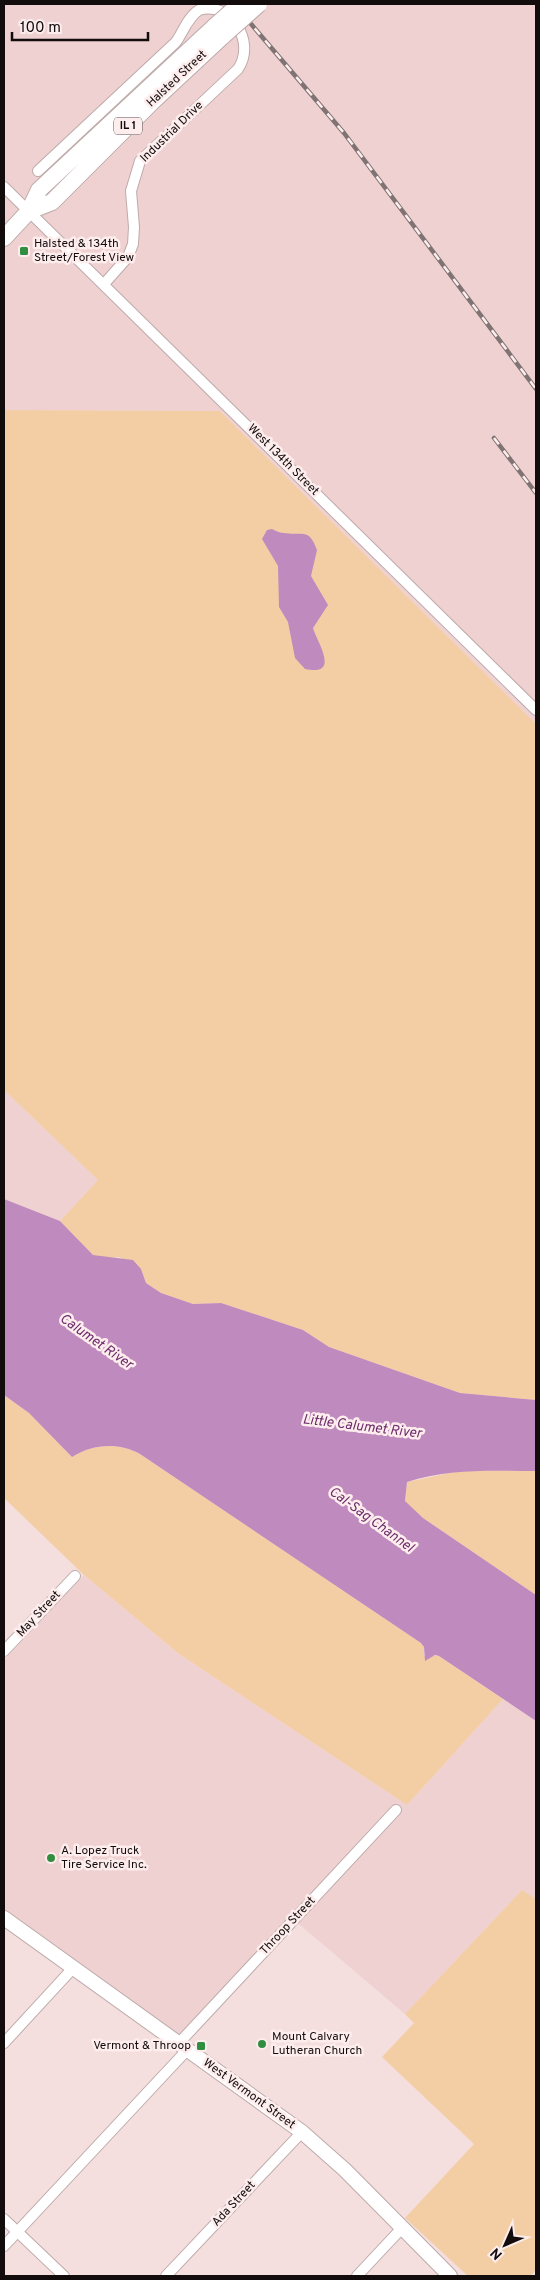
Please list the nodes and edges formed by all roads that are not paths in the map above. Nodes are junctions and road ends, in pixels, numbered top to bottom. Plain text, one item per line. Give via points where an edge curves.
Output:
1 (240, 4) edge
2 (259, 4) edge
3 (219, 30) junction
4 (38, 171) dead end
5 (4, 187) edge
6 (29, 211) junction
7 (4, 238) edge
8 (104, 284) junction
9 (536, 710) edge
10 (75, 1576) dead end
11 (4, 1651) edge
12 (396, 1810) dead end
13 (4, 1918) edge
14 (74, 1967) junction
15 (4, 2042) edge
16 (183, 2046) junction
17 (302, 2132) junction
18 (4, 2219) edge
19 (402, 2228) junction
20 (17, 2231) junction
21 (4, 2246) edge
22 (64, 2276) edge
23 (166, 2276) edge
24 (357, 2276) edge
25 (450, 2276) edge

1 - 3 main road, Halsted Street / IL 1, bridge
2 - 3 main road, Halsted Street / IL 1, bridge
3 - 6 main road, Halsted Street / IL 1 via 39,190
4 - 8 street, Industrial Drive via 167,51 192,16 205,8 219,9 235,21 244,39 244,60 140,161 131,191 133,244 128,258
5 - 6 street, West 134th Street
6 - 7 main road, Halsted Street / IL 1
6 - 8 street, West 134th Street
8 - 9 street, West 134th Street
10 - 11 street, May Street
12 - 16 street, Throop Street
13 - 14 street, West Vermont Street
14 - 15 street
14 - 16 street, West Vermont Street
16 - 17 street, West Vermont Street
16 - 20 street, Throop Street
17 - 19 street, West Vermont Street via 346,2170
17 - 23 street, Ada Street
18 - 20 street
19 - 24 street
19 - 25 street, West Vermont Street
20 - 21 street, Throop Street
20 - 22 street

